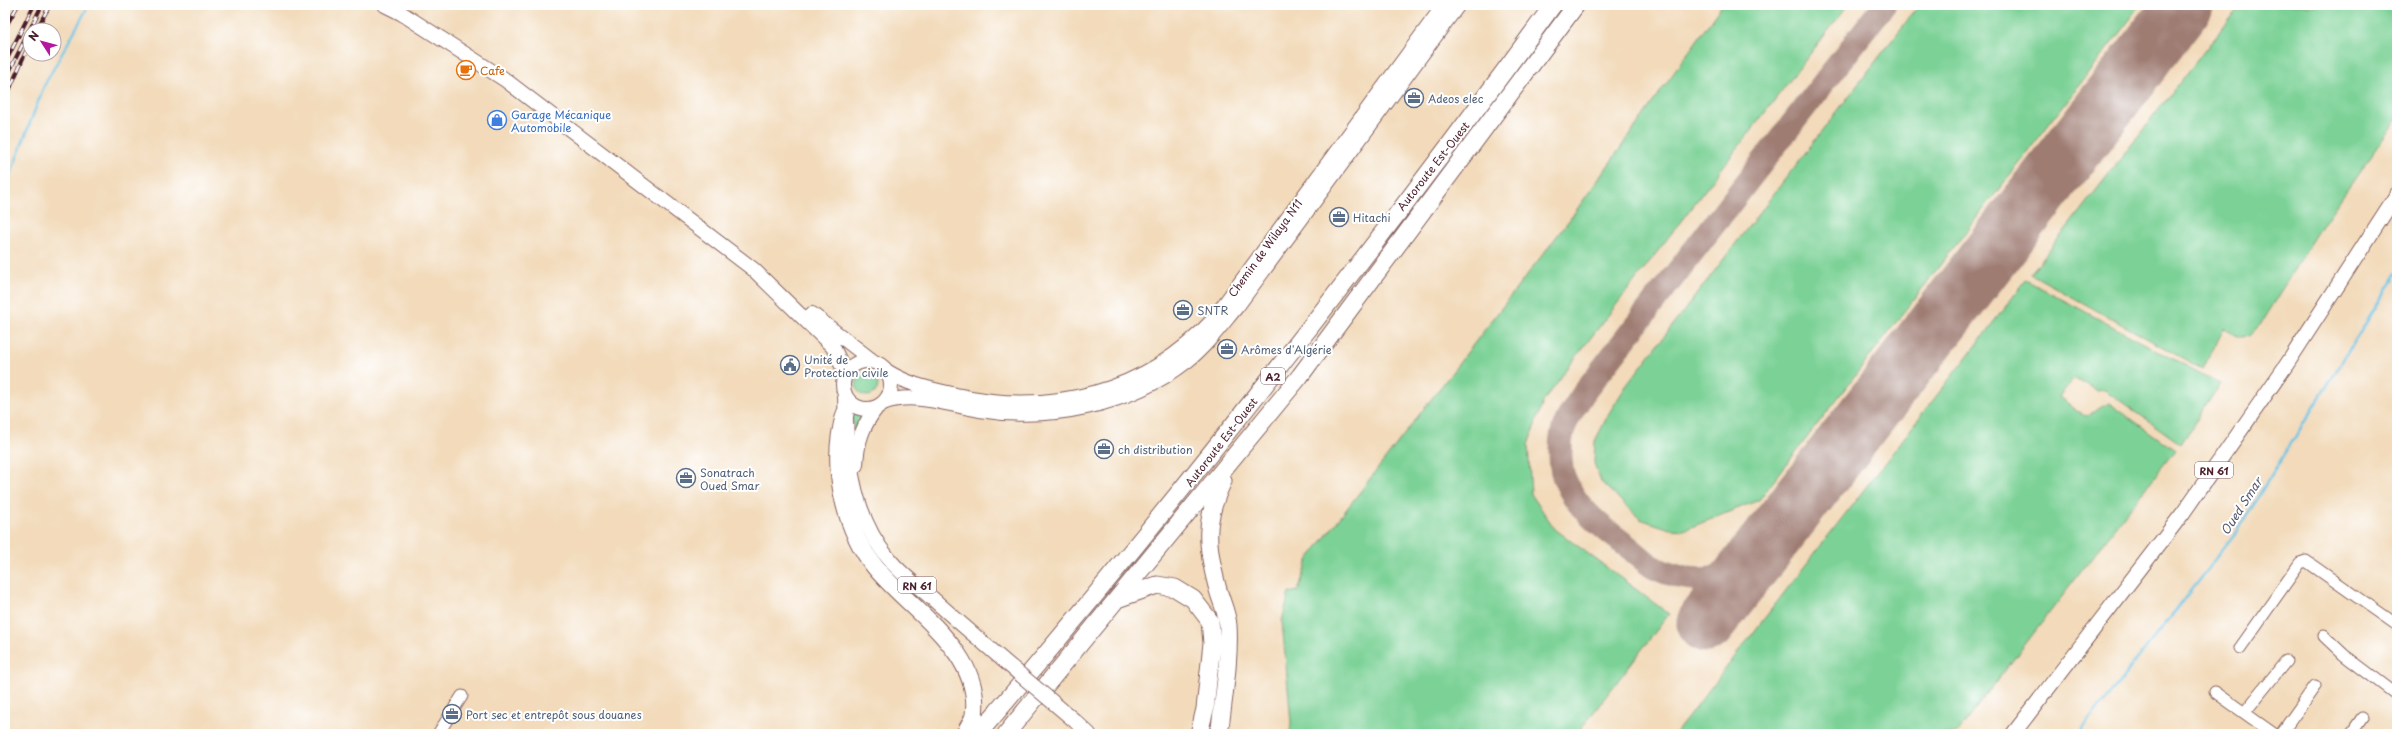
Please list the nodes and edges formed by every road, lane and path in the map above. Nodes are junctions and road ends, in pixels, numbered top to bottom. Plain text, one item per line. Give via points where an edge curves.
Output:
1 (385, 5) edge
2 (1444, 5) edge
3 (1458, 5) edge
4 (1553, 5) edge
5 (1576, 5) edge
6 (2397, 194) edge
7 (765, 280) junction
8 (874, 362) junction
9 (885, 370) junction
10 (844, 379) junction
11 (845, 394) junction
12 (880, 405) junction
13 (845, 414) junction
14 (1248, 442) junction
15 (856, 491) junction
16 (1117, 600) junction
17 (2397, 625) edge
18 (2324, 636) dead end
19 (2240, 648) dead end
20 (2286, 661) dead end
21 (2315, 686) dead end
22 (2215, 692) dead end
23 (2397, 695) edge
24 (462, 696) dead end
25 (1027, 710) junction
26 (2245, 712) junction
27 (2362, 718) dead end
28 (438, 734) edge
29 (965, 734) edge
30 (978, 734) edge
31 (1006, 734) edge
32 (1015, 734) edge
33 (1089, 734) edge
34 (1199, 734) edge
35 (1217, 734) edge
36 (2013, 734) edge
37 (2274, 734) edge
38 (2280, 734) edge
39 (2351, 734) edge

1 - 7 main road via 499,76
2 - 9 main road, Chemin de Wilaya N11 via 1213,320 1190,343 1164,363 1095,393 1033,403 982,401 900,380
3 - 12 main road via 1238,305 1208,341 1188,360 1170,372 1115,398 1049,413 998,413 902,397
4 - 30 highway, Autoroute Est-Ouest / A2 via 1476,111 1269,382 1103,587
5 - 14 highway, Autoroute Est-Ouest / A2 via 1341,323
6 - 36 main road, RN 61 via 2287,364 2192,501
7 - 8 main road via 795,300
7 - 10 main road via 833,346 843,368
8 - 9 main road
8 - 10 main road via 859,362 852,366
9 - 12 main road via 889,376 890,390
10 - 11 main road
11 - 12 main road via 855,406 862,408
11 - 13 main road, RN 61
12 - 15 main road, RN 61 via 865,422 859,437
13 - 15 main road, RN 61 via 849,460
13 - 29 highway via 841,429 839,464 850,520 858,541 874,566 954,648 967,668 974,693 974,716
14 - 16 highway, Autoroute Est-Ouest / A2
14 - 35 highway via 1227,473 1212,504 1208,524 1211,558 1228,623 1228,661 1220,728
15 - 33 main road, RN 61, bridge via 875,539 888,559
16 - 25 highway, Autoroute Est-Ouest / A2
16 - 34 highway via 1157,585 1175,588 1193,599 1210,621 1212,643 1205,709
17 - 19 street via 2306,561 2300,563
18 - 23 street via 2344,655
20 - 26 street
21 - 38 street
22 - 26 street
24 - 28 street
25 - 31 highway, Autoroute Est-Ouest / A2
25 - 32 highway
26 - 37 street
27 - 39 street

